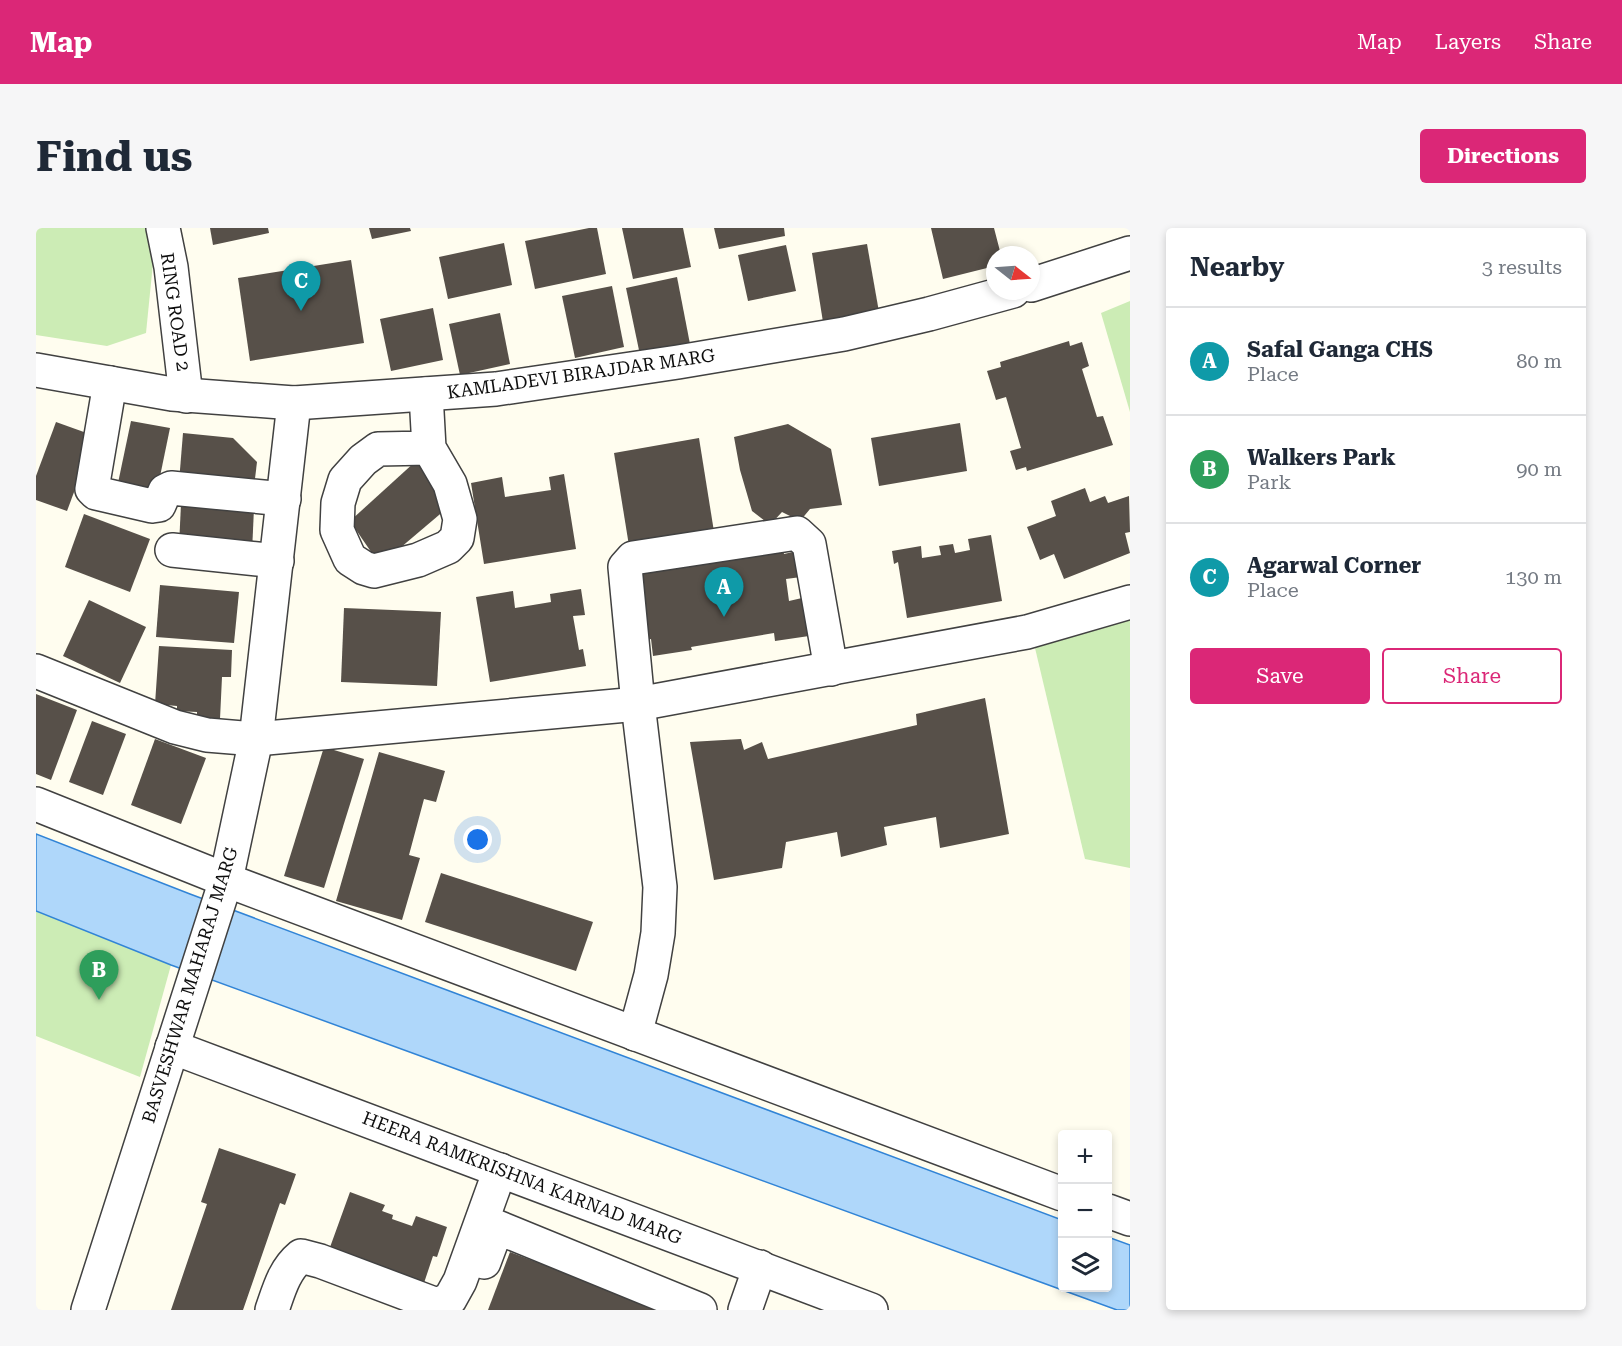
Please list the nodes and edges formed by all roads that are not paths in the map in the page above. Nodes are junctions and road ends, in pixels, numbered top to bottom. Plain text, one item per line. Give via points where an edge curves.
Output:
1 (163, 228) edge
2 (1130, 253) edge
3 (1040, 282) edge
4 (986, 298) edge
5 (36, 370) edge
6 (110, 383) junction
7 (426, 394) junction
8 (186, 396) junction
9 (294, 403) junction
10 (429, 448) dead end
11 (176, 496) dead end
12 (283, 503) junction
13 (172, 550) dead end
14 (277, 561) junction
15 (1130, 602) edge
16 (831, 669) junction
17 (36, 671) edge
18 (638, 704) junction
19 (256, 739) junction
20 (36, 804) edge
21 (223, 888) junction
22 (635, 1034) junction
23 (172, 1047) junction
24 (510, 1173) junction
25 (1058, 1193) edge
26 (1112, 1213) edge
27 (1130, 1219) edge
28 (497, 1227) junction
29 (760, 1267) junction
30 (88, 1310) edge
31 (272, 1310) edge
32 (466, 1310) edge
33 (700, 1310) edge
34 (745, 1310) edge
35 (871, 1310) edge

1 - 8 street, RING ROAD 2
2 - 3 street
4 - 7 street, KAMLADEVI BIRAJDAR MARG via 832,336 496,389
5 - 6 street, KAMLADEVI BIRAJDAR MARG
6 - 8 street, KAMLADEVI BIRAJDAR MARG
6 - 12 street via 92,489 96,493 152,506 159,505 165,491 171,488
7 - 9 street, KAMLADEVI BIRAJDAR MARG
7 - 10 street
8 - 9 street, KAMLADEVI BIRAJDAR MARG
9 - 12 street, BASVESHWAR MAHARAJ MARG
11 - 12 street
12 - 14 street, BASVESHWAR MAHARAJ MARG
13 - 14 street
14 - 19 street, BASVESHWAR MAHARAJ MARG
15 - 16 street via 1027,632
16 - 18 street
16 - 18 street via 809,544 797,533 633,558 625,567
17 - 19 street via 175,727 207,735
18 - 19 street
18 - 22 street via 660,887 651,975
19 - 21 street, BASVESHWAR MAHARAJ MARG
20 - 21 street
21 - 22 street
21 - 23 street, BASVESHWAR MAHARAJ MARG
22 - 25 street
23 - 24 street, HEERA RAMKRISHNA KARNAD MARG
23 - 30 street, BASVESHWAR MAHARAJ MARG
24 - 28 street
24 - 29 street, HEERA RAMKRISHNA KARNAD MARG
24 - 31 street via 450,1299 437,1305 301,1256 284,1275
26 - 27 street
28 - 32 street
28 - 33 street
29 - 34 street
29 - 35 street, HEERA RAMKRISHNA KARNAD MARG

